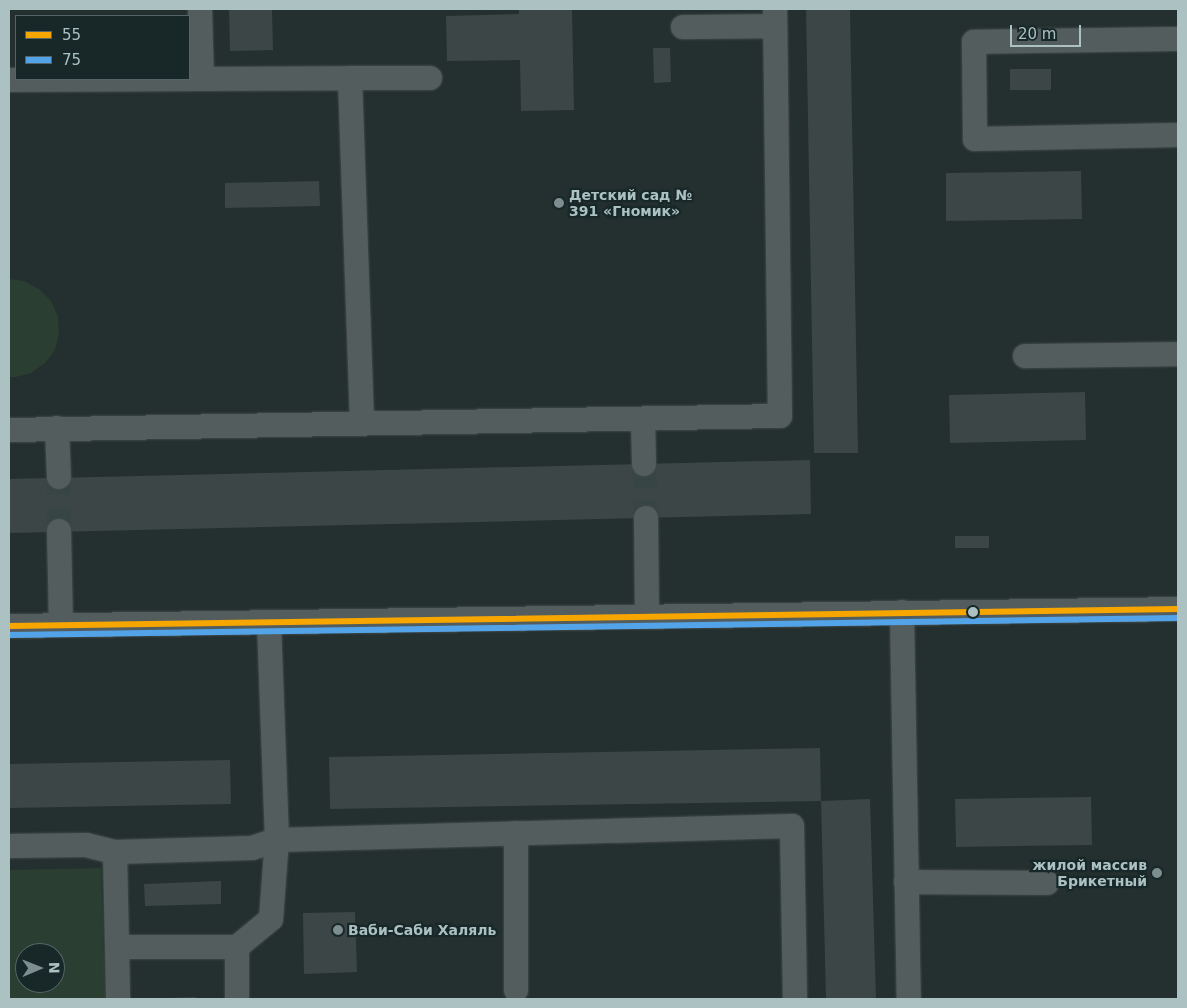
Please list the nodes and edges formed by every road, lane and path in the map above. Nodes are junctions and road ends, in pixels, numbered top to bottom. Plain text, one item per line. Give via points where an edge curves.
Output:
1 (200, 9) edge
2 (775, 17) edge
3 (683, 27) dead end
4 (1178, 39) edge
5 (350, 78) junction
6 (430, 78) dead end
7 (190, 79) edge
8 (202, 79) junction
9 (1178, 135) edge
10 (1178, 354) edge
11 (1025, 356) dead end
12 (643, 419) junction
13 (362, 424) junction
14 (57, 428) junction
15 (9, 430) edge
16 (644, 464) tunnel mouth
17 (59, 477) tunnel mouth
18 (646, 518) tunnel mouth
19 (59, 531) tunnel mouth
20 (1178, 609) edge
21 (902, 612) junction
22 (647, 615) junction
23 (269, 622) junction
24 (61, 625) junction
25 (9, 626) edge
26 (516, 833) junction
27 (277, 840) junction
28 (9, 846) edge
29 (115, 852) junction
30 (906, 882) junction
31 (1047, 883) dead end
32 (237, 946) junction
33 (117, 947) junction
34 (516, 990) dead end
35 (118, 999) edge
36 (238, 999) edge
37 (795, 999) edge
38 (909, 999) edge

1 - 8 street
2 - 3 street
2 - 12 street via 780,416
4 - 9 street via 974,42 975,139
5 - 6 street
5 - 8 street
5 - 13 street
7 - 8 street
10 - 11 street
12 - 13 street
12 - 16 street
13 - 14 street
14 - 15 street
14 - 17 street
18 - 22 street
19 - 24 street
20 - 21 street
21 - 22 street
21 - 30 street
22 - 23 street
23 - 24 street
23 - 27 street
24 - 25 street
26 - 27 street
26 - 34 street
26 - 37 street via 792,826
27 - 29 street via 252,848
27 - 32 street via 271,919
28 - 29 street via 86,844
29 - 33 street
30 - 31 street
30 - 38 street
32 - 33 street
32 - 36 street
33 - 35 street

